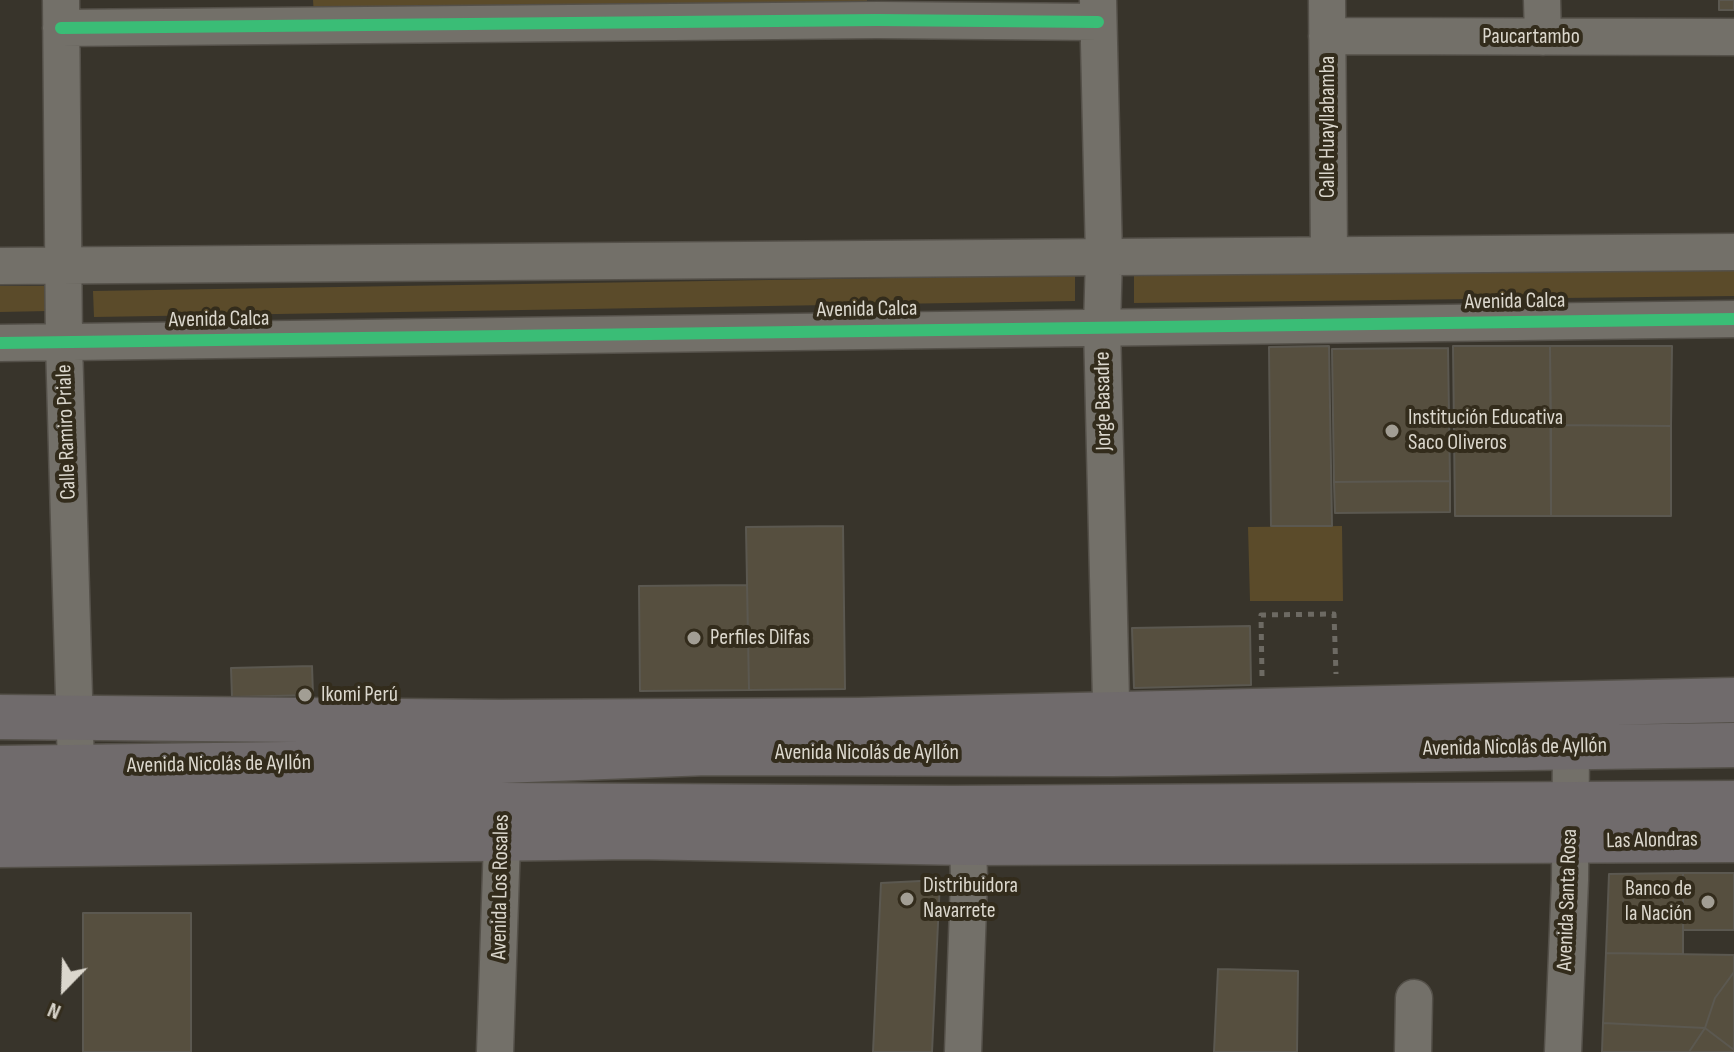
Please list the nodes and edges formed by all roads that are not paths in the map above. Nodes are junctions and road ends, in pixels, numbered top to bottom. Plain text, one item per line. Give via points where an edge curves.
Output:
1 (1327, 0) edge
2 (1542, 0) edge
3 (877, 10) edge
4 (1098, 11) edge
5 (293, 13) edge
6 (61, 14) edge
7 (1327, 36) junction
8 (1543, 37) junction
9 (1734, 37) edge
10 (1734, 252) edge
11 (1329, 255) junction
12 (1104, 257) junction
13 (0, 266) edge
14 (63, 266) junction
15 (1734, 319) edge
16 (1102, 326) junction
17 (0, 343) edge
18 (64, 343) junction
19 (1734, 700) edge
20 (0, 717) edge
21 (76, 717) junction
22 (858, 720) junction
23 (1112, 733) junction
24 (500, 742) junction
25 (1734, 745) edge
26 (1571, 747) junction
27 (707, 753) junction
28 (76, 767) junction
29 (0, 768) edge
30 (1734, 803) edge
31 (716, 804) junction
32 (0, 810) edge
33 (503, 822) junction
34 (1571, 824) junction
35 (634, 837) junction
36 (1734, 840) edge
37 (968, 843) junction
38 (0, 845) edge
39 (1414, 998) dead end
40 (495, 1052) edge
41 (963, 1052) edge
42 (1413, 1052) edge
43 (1563, 1052) edge

1 - 7 street, Calle Huayllabamba
2 - 8 street
3 - 4 street
3 - 5 street
4 - 12 street, Jorge Basadre
5 - 6 street
6 - 14 street, Calle Ramiro Priale
7 - 8 street, Paucartambo
7 - 11 street, Calle Huayllabamba
8 - 9 street, Paucartambo
10 - 11 street
11 - 12 street
12 - 14 street
12 - 16 street, Jorge Basadre
13 - 14 street
14 - 18 street, Calle Ramiro Priale
15 - 16 street, Avenida Calca
16 - 18 street, Avenida Calca
16 - 23 street, Jorge Basadre
17 - 18 street, Avenida Calca
18 - 21 street, Calle Ramiro Priale
19 - 23 main road, Avenida Nicolás de Ayllón via 1263,709
20 - 21 main road, Avenida Nicolás de Ayllón
21 - 24 main road, Avenida Nicolás de Ayllón
21 - 28 street, Calle Ramiro Priale
22 - 23 main road, Avenida Nicolás de Ayllón
22 - 24 main road, Avenida Nicolás de Ayllón
22 - 27 main road
23 - 26 main road, Avenida Nicolás de Ayllón
23 - 27 main road, Avenida Nicolás de Ayllón
24 - 27 main road, Avenida Nicolás de Ayllón
24 - 28 main road, Avenida Nicolás de Ayllón
24 - 33 street, Avenida Los Rosales
25 - 26 main road, Avenida Nicolás de Ayllón
26 - 34 street, Avenida Santa Rosa
28 - 29 main road, Avenida Nicolás de Ayllón
30 - 34 main road, Avenida Nicolás de Ayllón
31 - 33 main road, Avenida Nicolás de Ayllón
31 - 34 main road, Avenida Nicolás de Ayllón
31 - 35 main road
32 - 33 main road, Avenida Nicolás de Ayllón
33 - 35 main road, Avenida Nicolás de Ayllón
33 - 38 main road, Avenida Nicolás de Ayllón
33 - 40 street, Avenida Los Rosales
34 - 36 main road, Las Alondras
34 - 37 main road, Avenida Nicolás de Ayllón
34 - 43 street, Avenida Santa Rosa
35 - 37 main road, Avenida Nicolás de Ayllón
37 - 41 street
39 - 42 street

